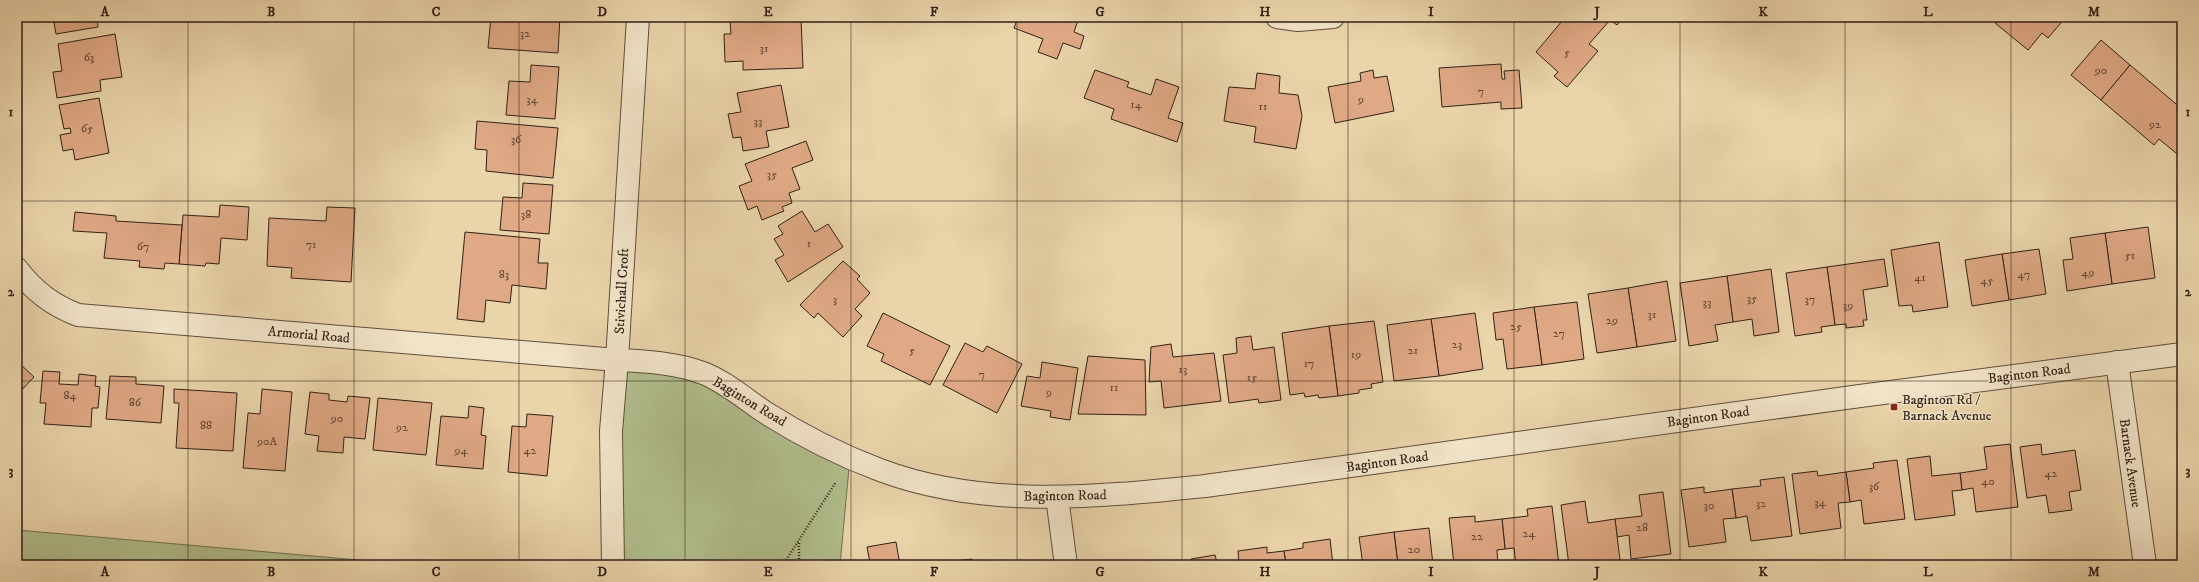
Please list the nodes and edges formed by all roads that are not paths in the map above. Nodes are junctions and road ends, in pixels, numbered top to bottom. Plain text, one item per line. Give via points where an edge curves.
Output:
1 (638, 17) edge
2 (1277, 17) edge
3 (1333, 17) edge
4 (17, 269) edge
5 (2182, 354) edge
6 (617, 360) junction
7 (2117, 362) junction
8 (1057, 497) junction
9 (613, 565) edge
10 (1066, 565) edge
11 (2144, 565) edge

1 - 6 street, Stivichall Croft
2 - 3 street via 1298,20
4 - 6 street, Armorial Road via 29,285 43,297 59,308 78,315
5 - 7 street, Baginton Road
6 - 8 street, Baginton Road via 670,365 703,373 765,412 880,470 940,487 1002,495
6 - 9 street, Stivichall Croft via 611,431
7 - 8 street, Baginton Road via 1205,486 1128,494
7 - 11 street, Barnack Avenue
8 - 10 street

